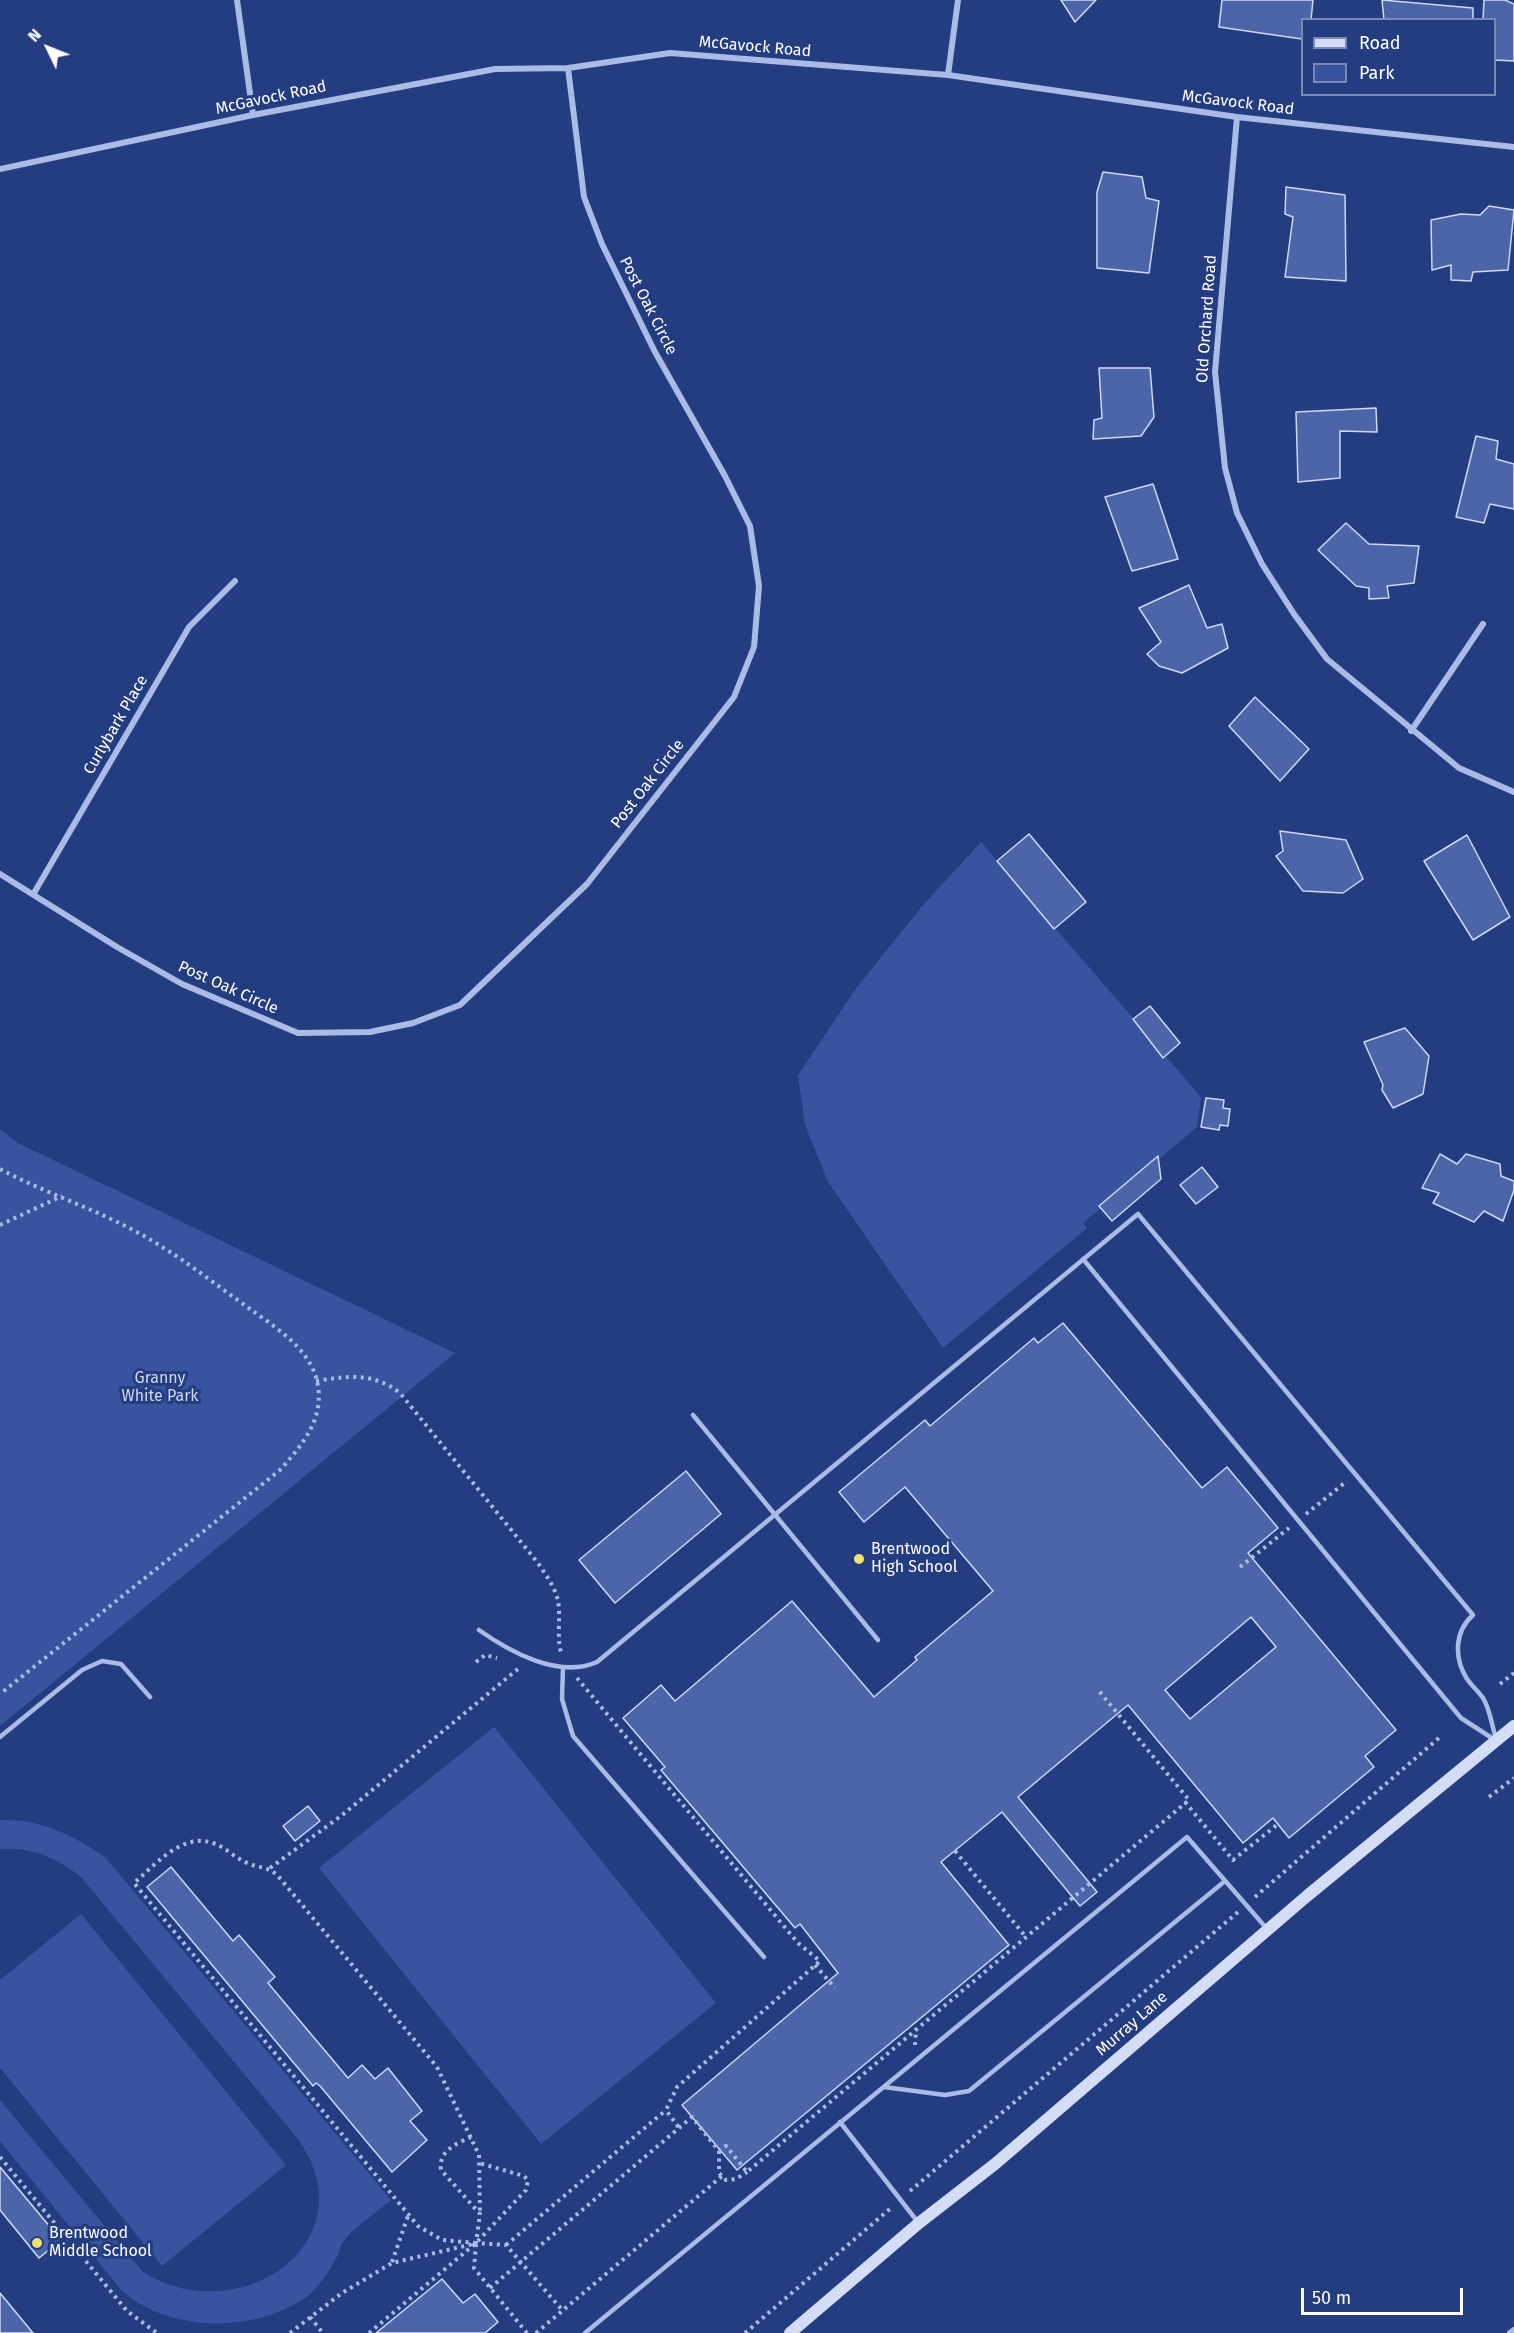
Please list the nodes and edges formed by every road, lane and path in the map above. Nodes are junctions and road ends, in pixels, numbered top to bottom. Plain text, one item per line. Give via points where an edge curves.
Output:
1 (237, 0) edge
2 (958, 0) edge
3 (568, 68) junction
4 (948, 75) junction
5 (253, 115) junction
6 (1237, 117) junction
7 (1514, 147) edge
8 (0, 169) edge
9 (235, 581) dead end
10 (1483, 624) dead end
11 (1411, 730) junction
12 (1514, 792) edge
13 (0, 874) edge
14 (34, 893) junction
15 (0, 1169) edge
16 (63, 1196) junction
17 (0, 1225) edge
18 (1083, 1259) junction
19 (316, 1381) junction
20 (693, 1415) dead end
21 (775, 1515) junction
22 (478, 1630) dead end
23 (878, 1640) dead end
24 (559, 1650) dead end
25 (521, 1666) dead end
26 (563, 1667) junction
27 (1514, 1673) edge
28 (1500, 1684) dead end
29 (1099, 1691) dead end
30 (0, 1694) edge
31 (150, 1697) dead end
32 (1514, 1728) edge
33 (0, 1737) edge
34 (1440, 1737) dead end
35 (1497, 1741) junction
36 (1514, 1778) edge
37 (1489, 1797) dead end
38 (1185, 1802) junction
39 (1278, 1824) dead end
40 (956, 1851) dead end
41 (270, 1868) junction
42 (1225, 1881) junction
43 (1246, 1905) junction
44 (1268, 1930) junction
45 (1026, 1937) junction
46 (764, 1957) dead end
47 (815, 1965) dead end
48 (835, 1988) dead end
49 (883, 2087) junction
50 (666, 2110) dead end
51 (840, 2122) junction
52 (471, 2136) junction
53 (719, 2151) junction
54 (0, 2157) edge
55 (479, 2163) junction
56 (747, 2172) junction
57 (722, 2176) junction
58 (902, 2199) junction
59 (409, 2213) junction
60 (480, 2214) junction
61 (919, 2223) junction
62 (476, 2243) junction
63 (506, 2245) junction
64 (522, 2262) junction
65 (392, 2263) junction
66 (490, 2288) junction
67 (563, 2311) junction
68 (310, 2317) junction
69 (1514, 2330) edge
70 (157, 2333) edge
71 (290, 2333) edge
72 (323, 2333) edge
73 (369, 2333) edge
74 (527, 2333) edge
75 (536, 2333) edge
76 (585, 2333) edge
77 (745, 2333) edge
78 (790, 2333) edge
79 (1510, 2333) edge

1 - 5 street
2 - 4 street
3 - 4 street, McGavock Road via 670,53
3 - 5 street, McGavock Road via 495,69
3 - 14 street, Post Oak Circle via 584,197 602,244 655,352 750,526 759,586 753,647 734,697 587,884 460,1005 413,1023 370,1032 298,1033 182,984
4 - 6 street, McGavock Road
5 - 8 street, McGavock Road
6 - 7 street, McGavock Road
6 - 11 street, Old Orchard Road via 1215,372 1225,468 1237,513 1262,564 1327,659
9 - 14 street, Curlybark Place via 189,627
10 - 11 street
11 - 12 street, Old Orchard Road via 1459,768
13 - 14 street, Post Oak Circle
15 - 16 path
16 - 17 path
16 - 19 path via 133,1230 211,1279 281,1331 312,1366
18 - 21 lane
18 - 35 lane via 1461,1718
18 - 35 lane via 1138,1214 1473,1615 1460,1632 1458,1657 1469,1682 1484,1699
19 - 24 path via 360,1376 376,1379 400,1393 551,1583 559,1608
19 - 30 path via 318,1404 312,1432 280,1470
20 - 21 lane
21 - 23 lane
21 - 26 lane via 604,1657 581,1668
22 - 26 lane via 512,1651
25 - 41 path via 341,1816
26 - 46 lane via 562,1699 573,1736
27 - 28 path
29 - 38 path via 1188,1800
31 - 33 lane via 121,1664 102,1661 82,1670
32 - 35 main road, Murray Lane
34 - 43 path
35 - 44 main road, Murray Lane
36 - 37 path
38 - 39 path via 1233,1860
38 - 45 path
40 - 45 path
41 - 52 path via 437,2067
41 - 59 path via 246,1863 205,1841 171,1850 134,1883
42 - 43 lane
42 - 49 lane via 969,2091 945,2095
42 - 49 lane via 1187,1837
43 - 44 lane
43 - 58 path
44 - 61 main road, Murray Lane via 995,2164
45 - 56 path
47 - 48 path
49 - 51 lane
50 - 63 path
51 - 58 lane
51 - 76 lane
52 - 55 path
52 - 60 path via 445,2152 440,2163 441,2170
53 - 56 path via 726,2146
53 - 57 path via 717,2163
53 - 64 path via 692,2117
54 - 70 path via 127,2311
55 - 60 path
55 - 62 path via 524,2176 528,2185
56 - 57 path via 736,2179 726,2180
57 - 67 path
58 - 61 lane
58 - 77 path
59 - 62 path via 418,2226 442,2240
59 - 65 path
60 - 62 path
61 - 78 main road, Murray Lane
62 - 63 path
62 - 65 path
62 - 66 path via 474,2268
62 - 73 path
63 - 64 path
64 - 66 path
64 - 67 path
65 - 68 path
66 - 74 path
67 - 75 path
68 - 71 path
68 - 72 path
69 - 79 street

